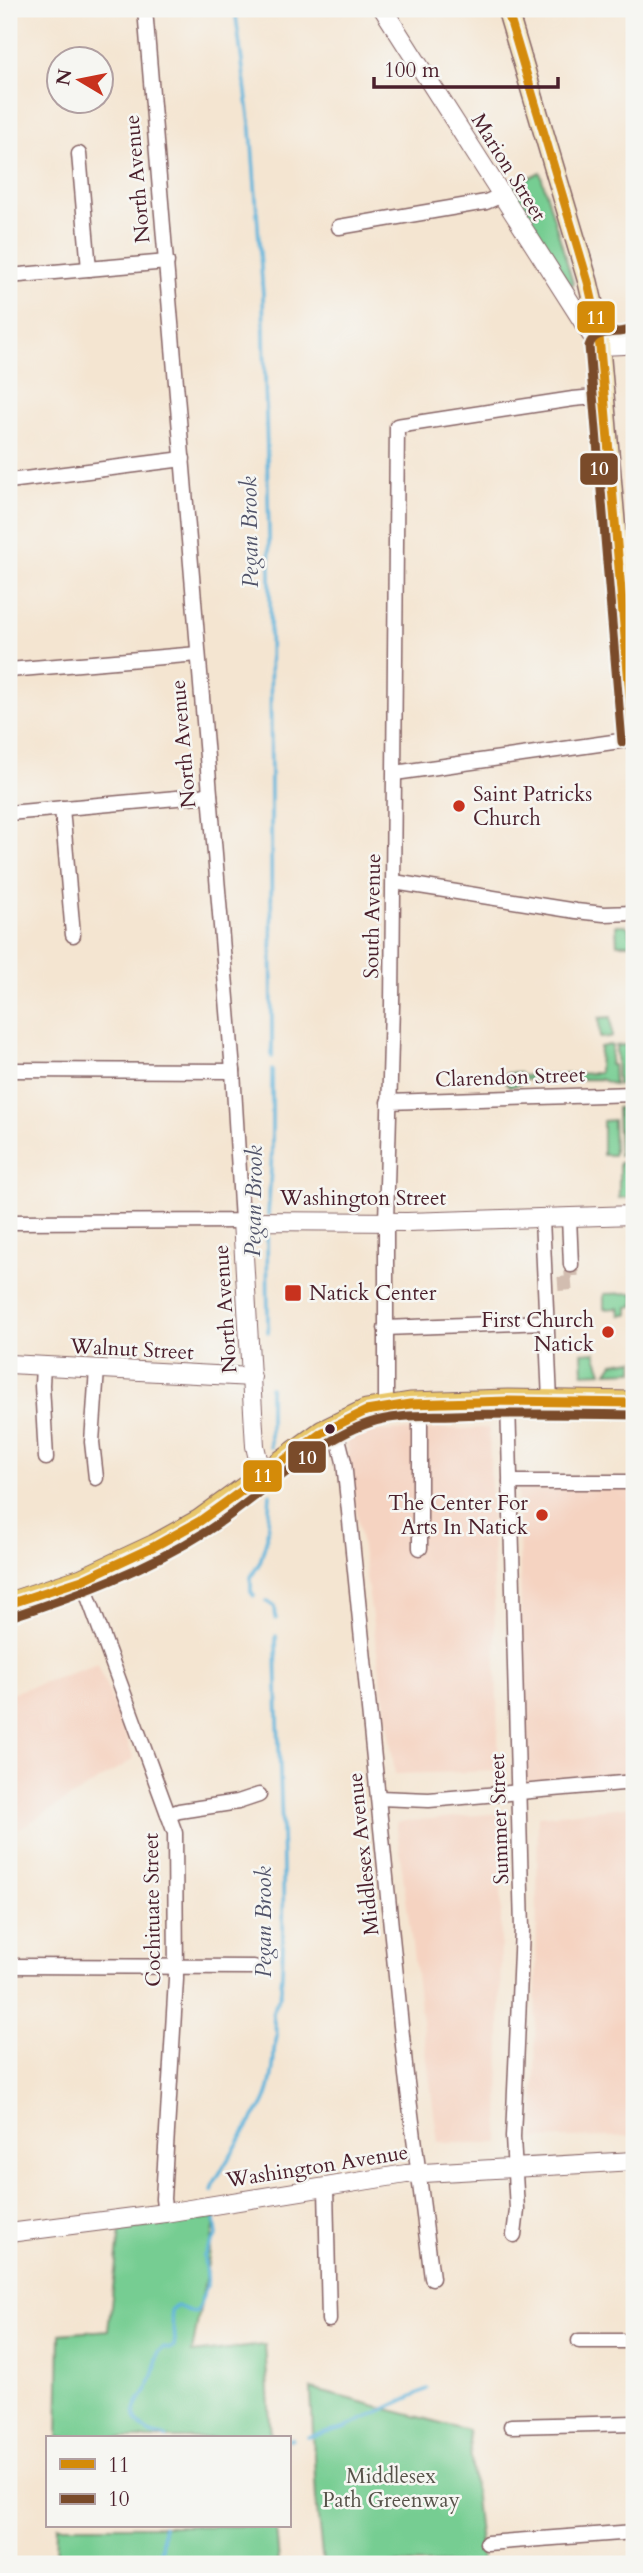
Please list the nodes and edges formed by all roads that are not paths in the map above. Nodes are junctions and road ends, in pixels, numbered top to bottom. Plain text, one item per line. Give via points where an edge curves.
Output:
1 (145, 9) edge
2 (383, 9) edge
3 (507, 9) edge
4 (79, 154) dead end
5 (500, 196) junction
6 (339, 227) dead end
7 (167, 261) junction
8 (89, 269) junction
9 (9, 276) edge
10 (634, 341) edge
11 (601, 346) junction
12 (605, 396) junction
13 (183, 459) junction
14 (9, 481) edge
15 (627, 570) edge
16 (198, 654) junction
17 (9, 670) edge
18 (634, 740) edge
19 (395, 773) junction
20 (210, 795) junction
21 (62, 808) junction
22 (9, 813) edge
23 (394, 882) junction
24 (634, 913) edge
25 (74, 935) dead end
26 (9, 1070) edge
27 (233, 1071) junction
28 (634, 1094) edge
29 (388, 1102) junction
30 (634, 1215) edge
31 (569, 1217) junction
32 (542, 1218) junction
33 (242, 1221) junction
34 (9, 1222) edge
35 (386, 1222) junction
36 (571, 1265) tunnel mouth
37 (546, 1322) junction
38 (385, 1328) junction
39 (9, 1364) edge
40 (43, 1366) junction
41 (97, 1369) junction
42 (252, 1377) junction
43 (508, 1401) junction
44 (550, 1401) junction
45 (634, 1403) edge
46 (420, 1404) junction
47 (386, 1406) junction
48 (323, 1432) junction
49 (46, 1458) dead end
50 (268, 1472) junction
51 (96, 1478) dead end
52 (510, 1482) junction
53 (634, 1482) edge
54 (420, 1548) dead end
55 (82, 1580) junction
56 (9, 1604) edge
57 (634, 1782) edge
58 (519, 1793) junction
59 (259, 1795) dead end
60 (379, 1798) junction
61 (168, 1815) junction
62 (9, 1966) edge
63 (176, 1966) junction
64 (254, 1967) dead end
65 (634, 2161) edge
66 (514, 2167) junction
67 (418, 2173) junction
68 (321, 2189) junction
69 (164, 2213) junction
70 (9, 2232) edge
71 (514, 2235) dead end
72 (432, 2278) dead end
73 (329, 2320) dead end
74 (579, 2341) dead end
75 (634, 2341) edge
76 (634, 2423) edge
77 (511, 2426) dead end
78 (634, 2532) edge
79 (487, 2543) dead end

1 - 7 street, North Avenue
2 - 5 street, Marion Street
3 - 11 main road via 589,288
4 - 8 street
5 - 6 street
5 - 11 street, Marion Street
7 - 8 street
7 - 13 street, North Avenue
8 - 9 street
10 - 11 street
11 - 12 main road
12 - 15 main road
12 - 19 street, South Avenue via 397,426
13 - 14 street
13 - 16 street, North Avenue
15 - 18 main road
16 - 17 street
16 - 20 street, North Avenue
18 - 19 street
19 - 23 street, South Avenue
20 - 21 street
20 - 27 street, North Avenue
21 - 22 street
21 - 25 street
23 - 24 street via 576,911
23 - 29 street, South Avenue
26 - 27 street
27 - 33 street, North Avenue
28 - 29 street, Clarendon Street
29 - 35 street, South Avenue
30 - 31 street, Washington Street
31 - 32 street, Washington Street
31 - 36 street
32 - 35 street, Washington Street
32 - 37 street via 552,1286
33 - 34 street, Washington Street
33 - 35 street, Washington Street
33 - 42 street, North Avenue
35 - 38 street, South Avenue
37 - 38 street
37 - 44 street
38 - 47 street, South Avenue
39 - 40 street, Walnut Street
40 - 41 street, Walnut Street
40 - 49 street
41 - 42 street, Walnut Street
41 - 51 street via 92,1442
42 - 50 street, North Avenue via 255,1446 258,1460
43 - 44 main road
43 - 46 main road
43 - 52 street, Summer Street
44 - 45 main road
46 - 47 main road
46 - 54 street
47 - 48 main road via 359,1413
48 - 50 main road
48 - 60 street, Middlesex Avenue via 339,1442 344,1462
50 - 55 main road via 179,1533
52 - 53 street
52 - 58 street, Summer Street
55 - 56 main road
55 - 61 street, Cochituate Street
57 - 58 street
58 - 60 street via 429,1800
58 - 66 street, Summer Street via 522,1929
59 - 61 street
60 - 67 street, Middlesex Avenue
61 - 63 street, Cochituate Street via 175,1840
62 - 63 street
63 - 64 street
63 - 69 street, Cochituate Street
65 - 66 street, Washington Avenue
66 - 67 street, Washington Avenue
66 - 71 street, Summer Street
67 - 68 street, Washington Avenue
67 - 72 street, Middlesex Avenue
68 - 69 street, Washington Avenue
68 - 73 street
69 - 70 street, Washington Avenue
74 - 75 street
76 - 77 street
78 - 79 street

